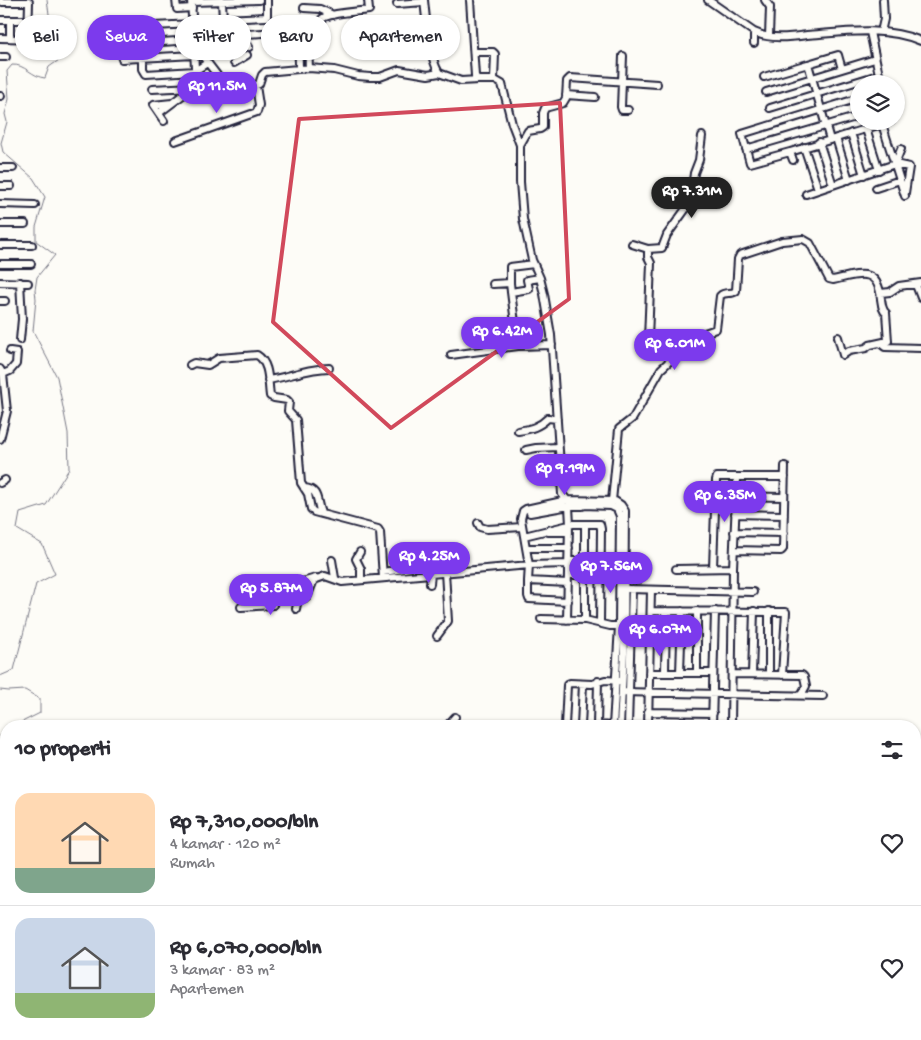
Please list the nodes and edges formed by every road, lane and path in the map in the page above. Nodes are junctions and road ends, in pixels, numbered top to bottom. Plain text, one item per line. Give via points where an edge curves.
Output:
1 (176, 0) edge
2 (258, 0) edge
3 (267, 0) edge
4 (368, 0) edge
5 (470, 0) edge
6 (708, 0) edge
7 (765, 0) edge
8 (883, 0) edge
9 (11, 1) edge
10 (424, 1) edge
11 (0, 2) edge
12 (222, 2) junction
13 (192, 3) edge
14 (397, 4) dead end
15 (304, 8) dead end
16 (28, 15) edge
17 (223, 15) edge
18 (335, 15) junction
19 (251, 17) edge
20 (0, 20) edge
21 (10, 20) junction
22 (15, 20) edge
23 (175, 25) edge
24 (754, 32) junction
25 (870, 32) junction
26 (881, 32) junction
27 (769, 36) junction
28 (0, 38) edge
29 (10, 38) junction
30 (15, 38) edge
31 (175, 41) edge
32 (921, 41) edge
33 (754, 44) dead end
34 (474, 52) junction
35 (623, 56) dead end
36 (875, 59) junction
37 (143, 60) edge
38 (194, 60) edge
39 (299, 60) edge
40 (808, 64) junction
41 (841, 66) junction
42 (310, 68) junction
43 (299, 69) junction
44 (439, 73) junction
45 (195, 74) junction
46 (216, 75) dead end
47 (878, 75) edge
48 (764, 77) dead end
49 (812, 78) junction
50 (478, 80) junction
51 (494, 80) junction
52 (623, 81) junction
53 (850, 83) edge
54 (657, 84) dead end
55 (256, 86) junction
56 (194, 87) junction
57 (176, 88) junction
58 (152, 89) dead end
59 (205, 89) dead end
60 (242, 91) dead end
61 (766, 92) dead end
62 (817, 93) junction
63 (566, 95) junction
64 (595, 97) dead end
65 (174, 101) junction
66 (850, 101) edge
67 (770, 108) dead end
68 (822, 109) junction
69 (628, 110) dead end
70 (159, 113) junction
71 (850, 118) edge
72 (164, 121) dead end
73 (826, 125) junction
74 (862, 130) edge
75 (866, 130) edge
76 (884, 130) edge
77 (889, 130) edge
78 (851, 133) junction
79 (702, 136) dead end
80 (887, 137) junction
81 (833, 139) junction
82 (175, 141) dead end
83 (819, 142) junction
84 (520, 145) junction
85 (804, 147) junction
86 (746, 149) junction
87 (901, 149) dead end
88 (895, 164) junction
89 (0, 168) edge
90 (13, 168) dead end
91 (879, 170) junction
92 (864, 175) junction
93 (849, 180) junction
94 (900, 180) junction
95 (833, 185) junction
96 (0, 186) edge
97 (11, 186) dead end
98 (876, 188) dead end
99 (818, 190) junction
100 (806, 194) dead end
101 (0, 204) edge
102 (36, 205) dead end
103 (0, 224) edge
104 (24, 224) dead end
105 (632, 244) dead end
106 (0, 245) edge
107 (32, 245) dead end
108 (648, 249) junction
109 (0, 264) edge
110 (30, 264) dead end
111 (534, 264) junction
112 (540, 278) junction
113 (0, 282) edge
114 (20, 282) junction
115 (28, 282) dead end
116 (510, 283) junction
117 (493, 284) dead end
118 (919, 284) edge
119 (512, 292) junction
120 (881, 293) junction
121 (921, 298) edge
122 (838, 338) dead end
123 (20, 340) dead end
124 (880, 343) junction
125 (552, 345) junction
126 (676, 345) junction
127 (518, 346) junction
128 (921, 348) edge
129 (10, 351) dead end
130 (451, 355) dead end
131 (190, 365) dead end
132 (329, 368) dead end
133 (1, 371) edge
134 (268, 380) junction
135 (557, 419) junction
136 (518, 431) dead end
137 (0, 439) edge
138 (558, 447) junction
139 (526, 450) dead end
140 (785, 466) dead end
141 (737, 477) junction
142 (785, 477) junction
143 (736, 496) junction
144 (784, 497) junction
145 (612, 501) junction
146 (568, 503) junction
147 (585, 503) junction
148 (530, 513) dead end
149 (735, 514) junction
150 (784, 515) junction
151 (478, 523) dead end
152 (585, 524) junction
153 (522, 527) junction
154 (569, 527) junction
155 (734, 532) junction
156 (784, 533) junction
157 (524, 536) junction
158 (526, 548) junction
159 (569, 548) junction
160 (734, 550) junction
161 (360, 552) dead end
162 (332, 560) dead end
163 (569, 562) junction
164 (586, 562) junction
165 (439, 564) dead end
166 (529, 565) junction
167 (601, 565) junction
168 (622, 565) junction
169 (676, 568) dead end
170 (713, 568) junction
171 (733, 568) junction
172 (445, 572) junction
173 (431, 573) junction
174 (585, 574) junction
175 (383, 575) junction
176 (569, 575) junction
177 (317, 578) junction
178 (335, 578) junction
179 (361, 580) junction
180 (528, 581) junction
181 (568, 583) junction
182 (430, 584) dead end
183 (651, 590) junction
184 (625, 591) junction
185 (734, 591) junction
186 (753, 592) dead end
187 (568, 601) junction
188 (241, 607) dead end
189 (296, 609) dead end
190 (651, 611) junction
191 (666, 611) junction
192 (682, 611) junction
193 (697, 611) junction
194 (714, 611) junction
195 (734, 611) junction
196 (754, 611) junction
197 (769, 611) junction
198 (541, 619) dead end
199 (567, 620) junction
200 (585, 620) junction
201 (600, 623) junction
202 (624, 628) junction
203 (437, 636) dead end
204 (639, 638) dead end
205 (650, 638) junction
206 (650, 673) junction
207 (665, 673) junction
208 (680, 673) junction
209 (713, 673) junction
210 (697, 674) junction
211 (732, 674) junction
212 (752, 674) junction
213 (769, 674) junction
214 (782, 675) junction
215 (598, 681) junction
216 (619, 681) junction
217 (583, 684) junction
218 (648, 692) junction
219 (712, 693) junction
220 (732, 693) junction
221 (622, 694) junction
222 (801, 695) junction
223 (823, 696) dead end
224 (648, 712) junction
225 (713, 713) junction
226 (455, 717) dead end
227 (452, 720) edge
228 (565, 720) edge
229 (581, 720) edge
230 (597, 720) edge
231 (615, 720) edge
232 (620, 720) edge
233 (627, 720) edge
234 (648, 720) edge
235 (712, 720) edge
236 (731, 720) edge
237 (0, 1027) edge
238 (0, 1039) edge

1 - 13 street via 177,9
2 - 12 street
3 - 19 street via 267,16
4 - 18 street via 369,10
5 - 34 street
6 - 24 street
7 - 27 street via 770,7
8 - 26 street
9 - 11 street
9 - 16 street via 29,2
10 - 14 street
10 - 44 street via 429,38
12 - 13 street
12 - 17 street
15 - 18 street via 320,9
18 - 42 street via 327,16 317,24 309,47
20 - 21 street
21 - 22 street
21 - 29 street
23 - 31 street via 134,27 132,43
24 - 27 street
24 - 33 street
25 - 26 street
25 - 27 street
25 - 36 street
26 - 32 street via 895,32
28 - 29 street
29 - 30 street
34 - 50 street via 474,73
34 - 51 street via 495,54
35 - 52 street
36 - 41 street
36 - 47 street
37 - 45 street via 146,74
38 - 45 street
39 - 43 street
40 - 41 street via 838,55
40 - 48 street
40 - 49 street
41 - 49 street
42 - 43 street
42 - 44 street via 370,78 399,70 428,75
43 - 55 street via 265,72
44 - 50 street via 461,81
45 - 46 street via 205,61
45 - 56 street
45 - 59 street
49 - 61 street
49 - 62 street
50 - 51 street
51 - 84 street via 502,84
52 - 54 street
52 - 63 street via 572,78 567,81
52 - 69 street via 621,108
53 - 62 street
55 - 60 street
55 - 82 street via 257,112
56 - 57 street
56 - 65 street
57 - 58 street
57 - 65 street
62 - 67 street
62 - 68 street
63 - 64 street
63 - 84 street via 562,104 544,110 543,127 528,131
65 - 70 street
65 - 70 street via 153,105
66 - 68 street
68 - 73 street
68 - 86 street via 744,133
70 - 72 street
71 - 73 street
73 - 81 street
73 - 86 street
74 - 78 street
75 - 91 street
76 - 80 street
77 - 80 street
78 - 81 street
78 - 92 street
79 - 108 street via 690,203 667,235 662,248
80 - 88 street
81 - 83 street
81 - 93 street
83 - 85 street
83 - 95 street
84 - 111 street via 523,219
85 - 86 street via 792,156 750,163
85 - 99 street
87 - 88 street
88 - 91 street
88 - 94 street
88 - 94 street via 909,167 905,196
89 - 90 street
91 - 92 street
92 - 93 street
93 - 95 street
94 - 98 street
95 - 99 street
96 - 97 street
99 - 100 street
101 - 102 street
103 - 104 street
105 - 108 street
106 - 107 street
108 - 126 street via 651,263 648,339
109 - 110 street
111 - 112 street
111 - 116 street via 510,267
112 - 119 street via 528,280 529,289
112 - 125 street
113 - 114 street
114 - 115 street
114 - 123 street
116 - 117 street
116 - 119 street
118 - 120 street via 903,285
118 - 121 street
119 - 127 street
120 - 124 street via 889,339
120 - 126 street via 869,275 829,279 806,240 782,241 740,255 736,291 719,297 716,329
122 - 124 street via 843,355
124 - 128 street via 886,347
125 - 127 street
125 - 135 street
126 - 145 street via 675,356 661,369 633,418 619,429
127 - 130 street
129 - 133 street via 16,352 16,364 10,371
131 - 134 street via 208,365 219,358 258,355 266,364
132 - 134 street
133 - 137 street via 7,411
134 - 175 street via 270,396 287,400 288,411 296,420 301,484 308,494 311,509 378,529
135 - 136 street via 548,418 535,428
135 - 138 street
138 - 139 street
138 - 146 street via 562,491
140 - 142 street
141 - 142 street
141 - 143 street
141 - 170 street via 717,477 716,480
142 - 144 street
143 - 144 street
143 - 149 street
144 - 150 street
145 - 147 street
145 - 168 street via 625,511
146 - 147 street
146 - 148 street
146 - 153 street via 526,509 522,515
146 - 154 street
147 - 168 street via 617,509
149 - 150 street
149 - 155 street
150 - 156 street
151 - 153 street via 487,529
152 - 154 street
152 - 164 street
152 - 167 street via 601,526
153 - 157 street
154 - 157 street
154 - 159 street
155 - 156 street
155 - 160 street
156 - 160 street via 781,551
157 - 158 street
158 - 159 street
158 - 166 street
159 - 163 street
160 - 171 street
161 - 179 street via 356,559 361,569
162 - 178 street
163 - 164 street
163 - 166 street
163 - 176 street
164 - 167 street
164 - 174 street
165 - 175 street
166 - 172 street
166 - 180 street
167 - 168 street
167 - 201 street
168 - 184 street
169 - 170 street
170 - 171 street
171 - 185 street
172 - 173 street
172 - 203 street via 448,621
173 - 175 street
173 - 182 street
174 - 176 street
174 - 200 street
175 - 179 street
176 - 181 street
177 - 178 street
177 - 188 street via 275,590 273,605
177 - 189 street via 307,596 298,598
178 - 179 street via 342,582
180 - 181 street
180 - 187 street via 530,600
181 - 187 street
183 - 184 street
183 - 185 street
183 - 190 street
184 - 202 street
185 - 186 street
185 - 195 street
187 - 199 street
190 - 191 street
190 - 205 street
191 - 192 street
191 - 207 street
192 - 193 street
192 - 208 street
193 - 194 street
193 - 210 street
194 - 195 street
194 - 209 street
195 - 196 street
195 - 211 street
196 - 197 street
196 - 212 street
197 - 213 street
197 - 214 street via 784,611 787,615
198 - 199 street
199 - 200 street
200 - 201 street
201 - 202 street
202 - 216 street
202 - 221 street
204 - 205 street
205 - 206 street
206 - 207 street
206 - 218 street
207 - 208 street
208 - 210 street
209 - 210 street
209 - 219 street
211 - 212 street
211 - 220 street
212 - 213 street
213 - 214 street
214 - 222 street via 804,677 806,686
215 - 216 street
215 - 217 street
215 - 230 street
216 - 221 street
217 - 228 street via 568,685
217 - 229 street
218 - 219 street
218 - 221 street
218 - 224 street
219 - 220 street
219 - 225 street
220 - 222 street
220 - 236 street
221 - 231 street
221 - 232 street
221 - 233 street
222 - 223 street
224 - 225 street
224 - 234 street
225 - 235 street
226 - 227 street
237 - 238 street

